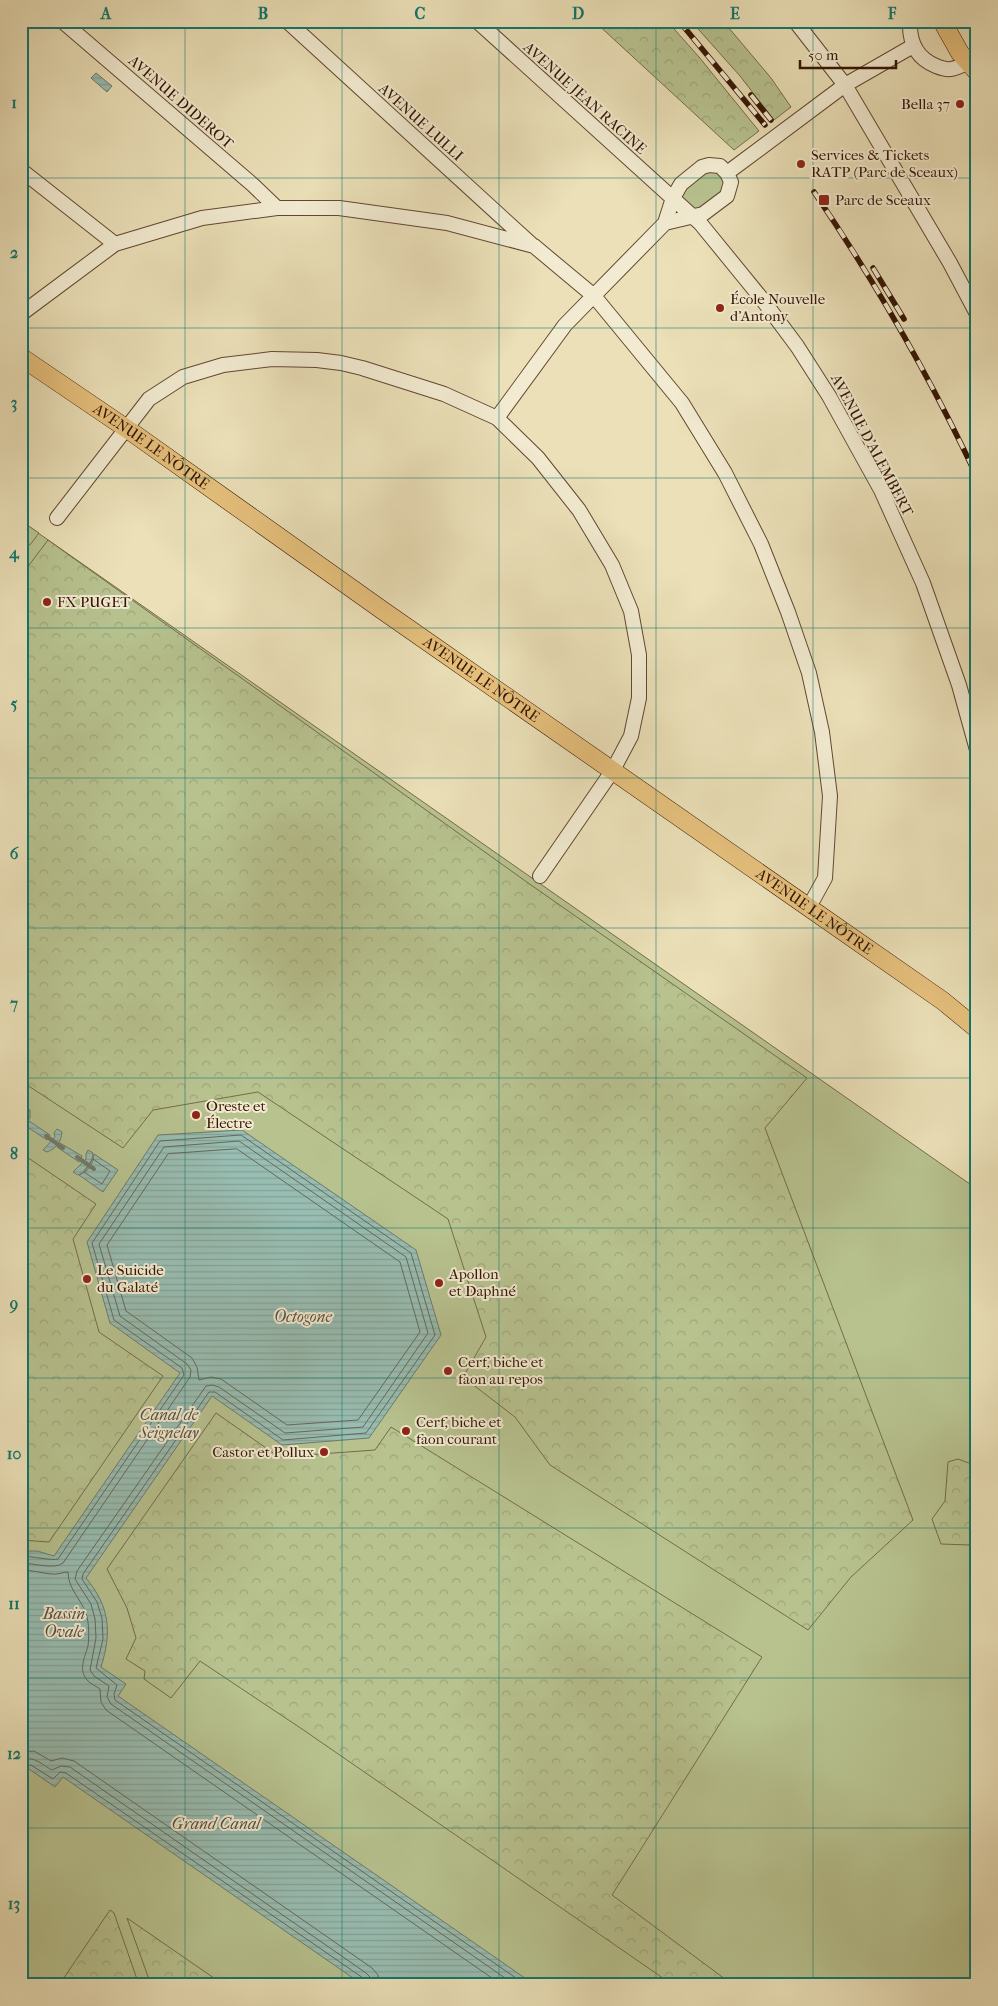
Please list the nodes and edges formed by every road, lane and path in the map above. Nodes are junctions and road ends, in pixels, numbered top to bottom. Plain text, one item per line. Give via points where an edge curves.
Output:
1 (62, 21) edge
2 (287, 21) edge
3 (477, 21) edge
4 (795, 21) edge
5 (910, 21) edge
6 (942, 21) edge
7 (913, 46) junction
8 (970, 61) edge
9 (845, 85) junction
10 (21, 170) edge
11 (728, 173) junction
12 (672, 198) junction
13 (277, 208) junction
14 (691, 216) junction
15 (664, 223) junction
16 (115, 244) junction
17 (534, 246) junction
18 (594, 296) junction
19 (21, 314) edge
20 (977, 314) edge
21 (21, 357) edge
22 (497, 418) junction
23 (125, 428) junction
24 (57, 518) dead end
25 (977, 750) edge
26 (613, 770) junction
27 (540, 876) dead end
28 (809, 907) junction
29 (943, 1001) junction
30 (977, 1018) edge
31 (977, 1028) edge

1 - 13 street, AVENUE DIDEROT
2 - 17 street, AVENUE LULLI
3 - 12 street, AVENUE JEAN RACINE
4 - 9 street
5 - 7 street
6 - 8 main road
7 - 8 street via 919,56 942,69 953,69
7 - 9 street
9 - 11 street
9 - 20 street
10 - 16 street
11 - 12 street via 715,165 702,168 681,184
11 - 14 street via 731,182 726,196 703,214
12 - 14 street
12 - 15 street
13 - 16 street via 202,218
13 - 17 street via 339,208 447,223
14 - 15 street
14 - 25 street, AVENUE D'ALEMBERT via 762,299 797,346 881,490 923,584 959,685
15 - 18 street
16 - 19 street
17 - 18 street, AVENUE LULLI
18 - 22 street via 565,325
18 - 28 street, AVENUE LULLI via 682,403 725,473 761,544 788,612 820,724 830,796 825,878
21 - 23 main road, AVENUE LE NÔTRE
22 - 23 street via 444,394 362,368 317,360 272,359 224,365 183,377 149,399
22 - 26 street via 538,458 579,510 612,565 631,611 639,654 639,698 631,736
23 - 24 street
23 - 26 main road, AVENUE LE NÔTRE
26 - 27 street
26 - 28 main road, AVENUE LE NÔTRE
28 - 29 main road, AVENUE LE NÔTRE
29 - 30 main road, AVENUE LE NÔTRE
29 - 31 main road, AVENUE LE NÔTRE

